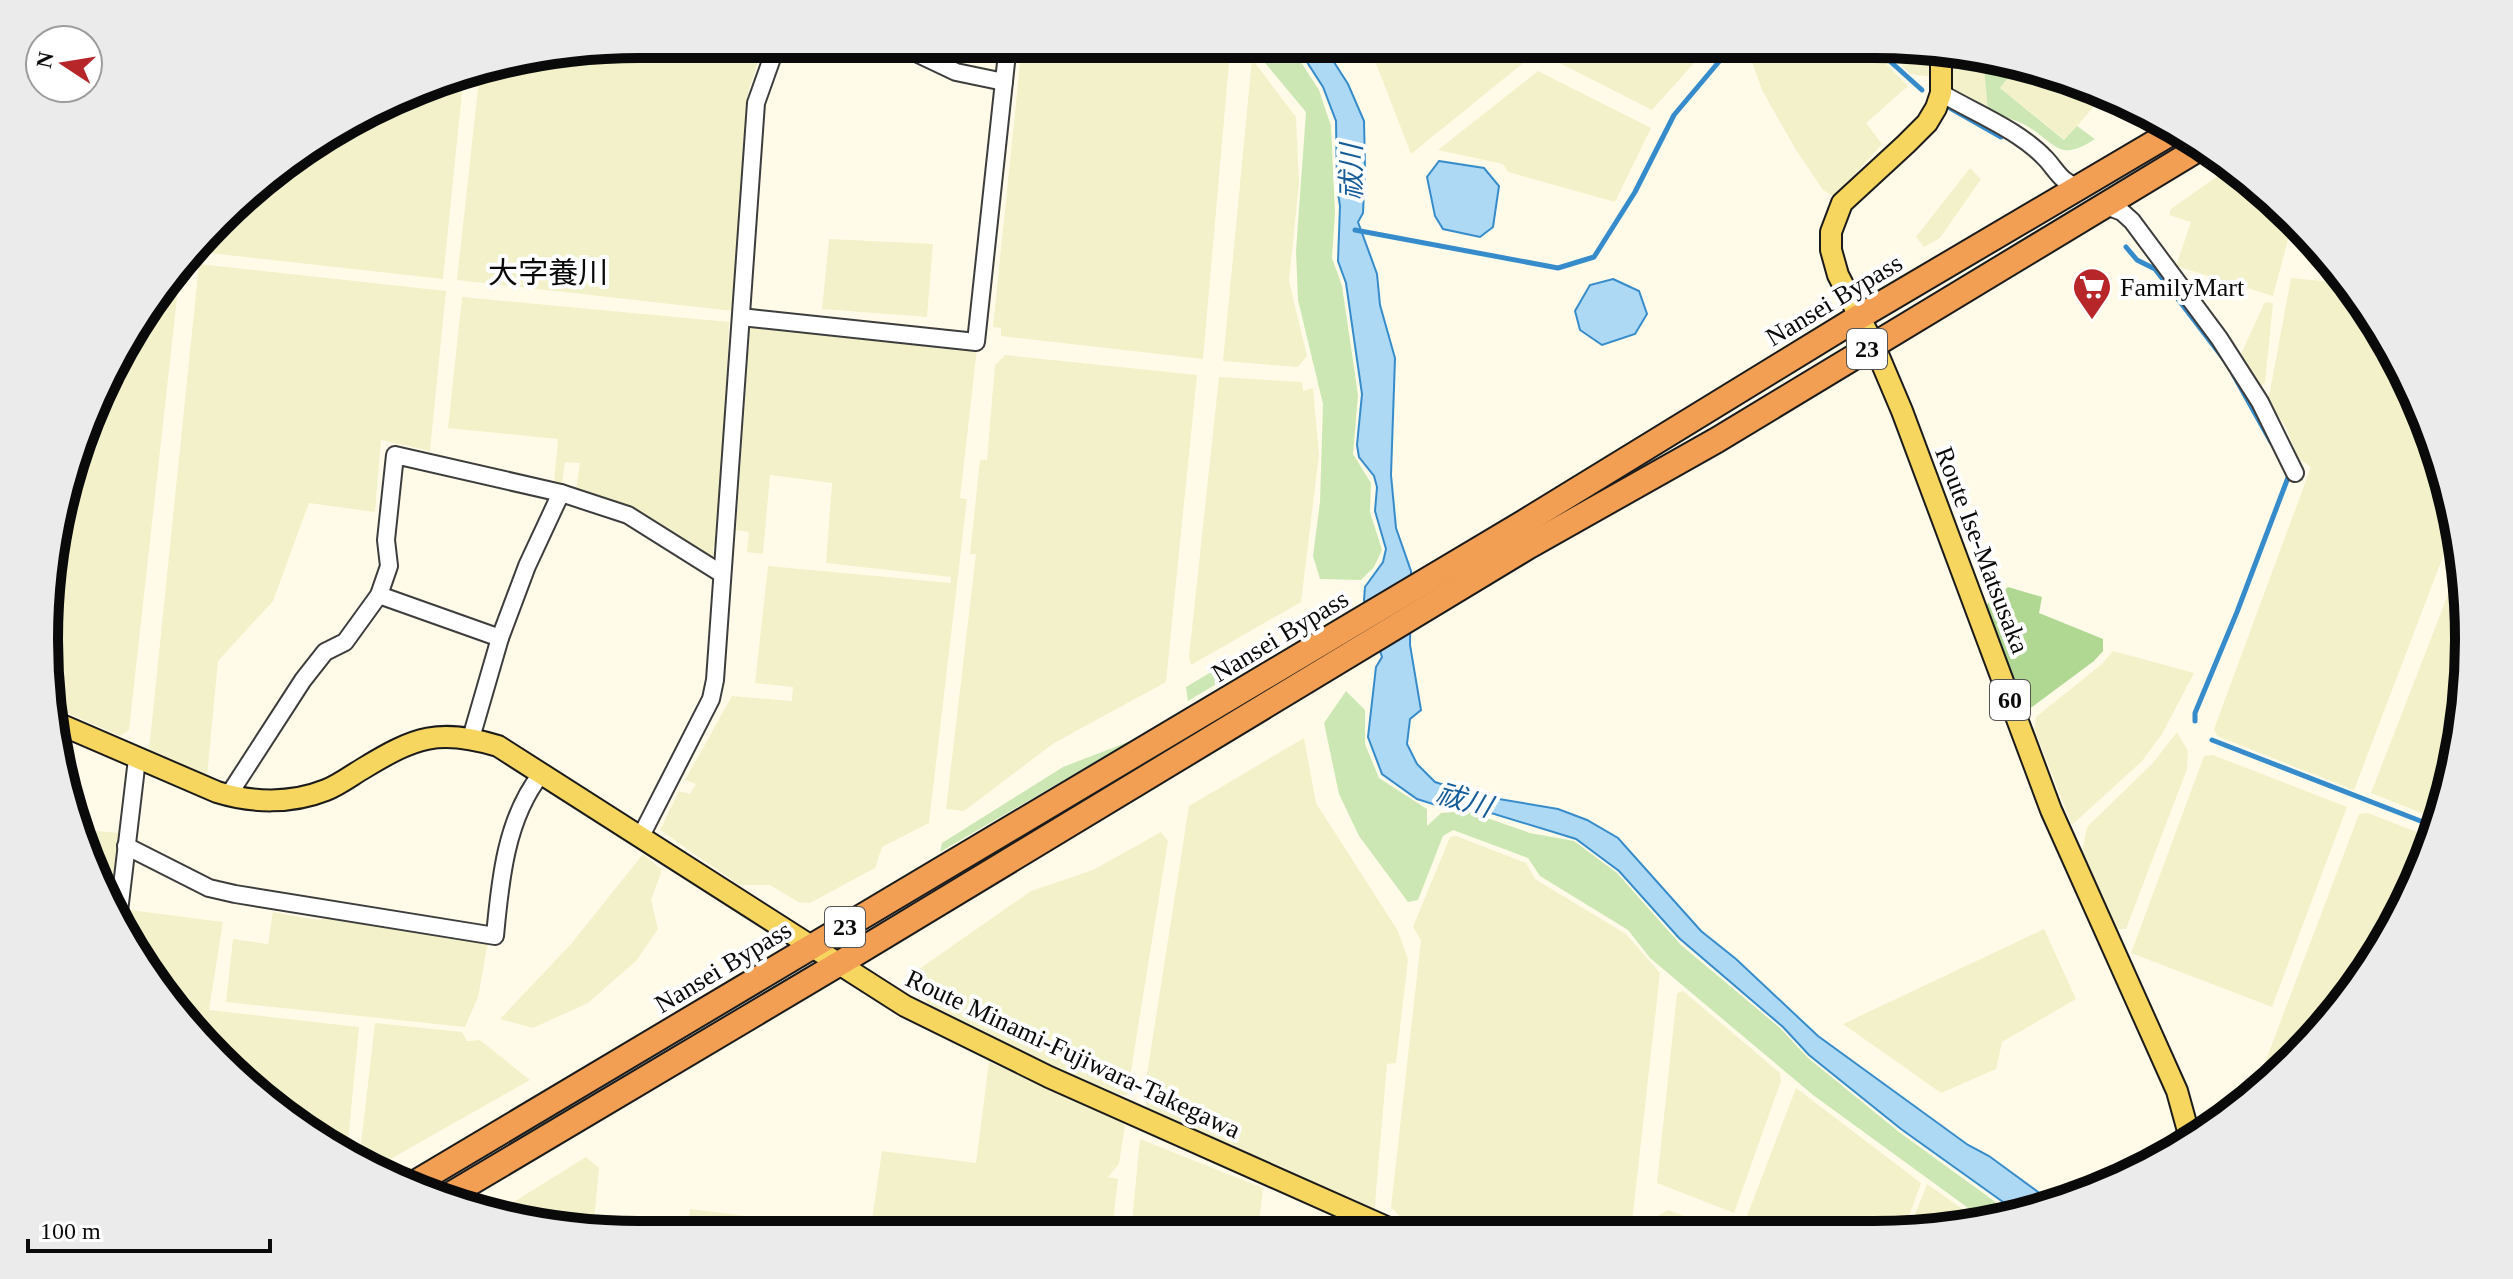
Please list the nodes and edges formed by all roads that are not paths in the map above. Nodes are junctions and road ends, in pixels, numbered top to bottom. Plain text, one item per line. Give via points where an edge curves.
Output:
1 (772, 58) edge
2 (926, 58) edge
3 (1007, 58) edge
4 (1941, 62) edge
5 (1004, 82) junction
6 (1941, 93) junction
7 (2165, 136) edge
8 (2192, 153) edge
9 (2078, 187) junction
10 (2106, 206) junction
11 (741, 317) junction
12 (1859, 317) junction
13 (1874, 345) junction
14 (2295, 473) dead end
15 (561, 493) junction
16 (1526, 535) junction
17 (722, 574) junction
18 (379, 595) junction
19 (500, 638) junction
20 (65, 727) edge
21 (471, 738) junction
22 (137, 759) junction
23 (542, 773) junction
24 (228, 796) junction
25 (641, 836) junction
26 (126, 846) junction
27 (120, 901) edge
28 (810, 948) junction
29 (840, 963) junction
30 (2187, 1129) edge
31 (422, 1179) edge
32 (456, 1191) edge
33 (1373, 1221) edge

1 - 11 street via 756,103
2 - 5 street via 956,72
3 - 5 street
4 - 6 main road, Route Ise-Matsusaka / 60
5 - 11 street via 976,342
6 - 9 street via 2016,136 2043,156 2064,182
6 - 12 main road, Route Ise-Matsusaka / 60 via 1927,123 1858,185 1835,217 1833,260
7 - 9 highway, Nansei Bypass / 23
8 - 10 highway, Nansei Bypass / 23
9 - 12 highway, Nansei Bypass / 23
10 - 13 highway, Nansei Bypass / 23
10 - 14 street via 2132,221 2219,338 2260,402
11 - 17 street
12 - 13 main road, Route Ise-Matsusaka / 60
12 - 16 highway, Nansei Bypass / 23
13 - 16 highway, Nansei Bypass / 23 via 1717,440
13 - 30 main road, Route Ise-Matsusaka / 60 via 2051,810 2152,1030
15 - 17 street via 628,515
15 - 18 street via 395,455 386,540 389,566
15 - 19 street
16 - 28 highway, Nansei Bypass / 23 via 1281,668
16 - 29 highway, Nansei Bypass / 23 via 1289,691
17 - 25 street via 711,699
18 - 19 street
18 - 24 street via 345,642 325,652 303,680
19 - 21 street
20 - 22 main road, Route Minami-Fujiwara-Takegawa
21 - 23 main road, Route Minami-Fujiwara-Takegawa via 498,746
21 - 24 main road, Route Minami-Fujiwara-Takegawa via 436,737 402,745 327,790 295,799
22 - 24 main road, Route Minami-Fujiwara-Takegawa
22 - 26 street
23 - 25 main road, Route Minami-Fujiwara-Takegawa
23 - 26 street via 528,790 514,827 499,889 495,936 209,888
25 - 28 main road, Route Minami-Fujiwara-Takegawa
26 - 27 street
28 - 29 main road, Route Minami-Fujiwara-Takegawa
28 - 31 highway, Nansei Bypass / 23
29 - 32 highway, Nansei Bypass / 23
29 - 33 main road, Route Minami-Fujiwara-Takegawa via 905,1006 975,1042

